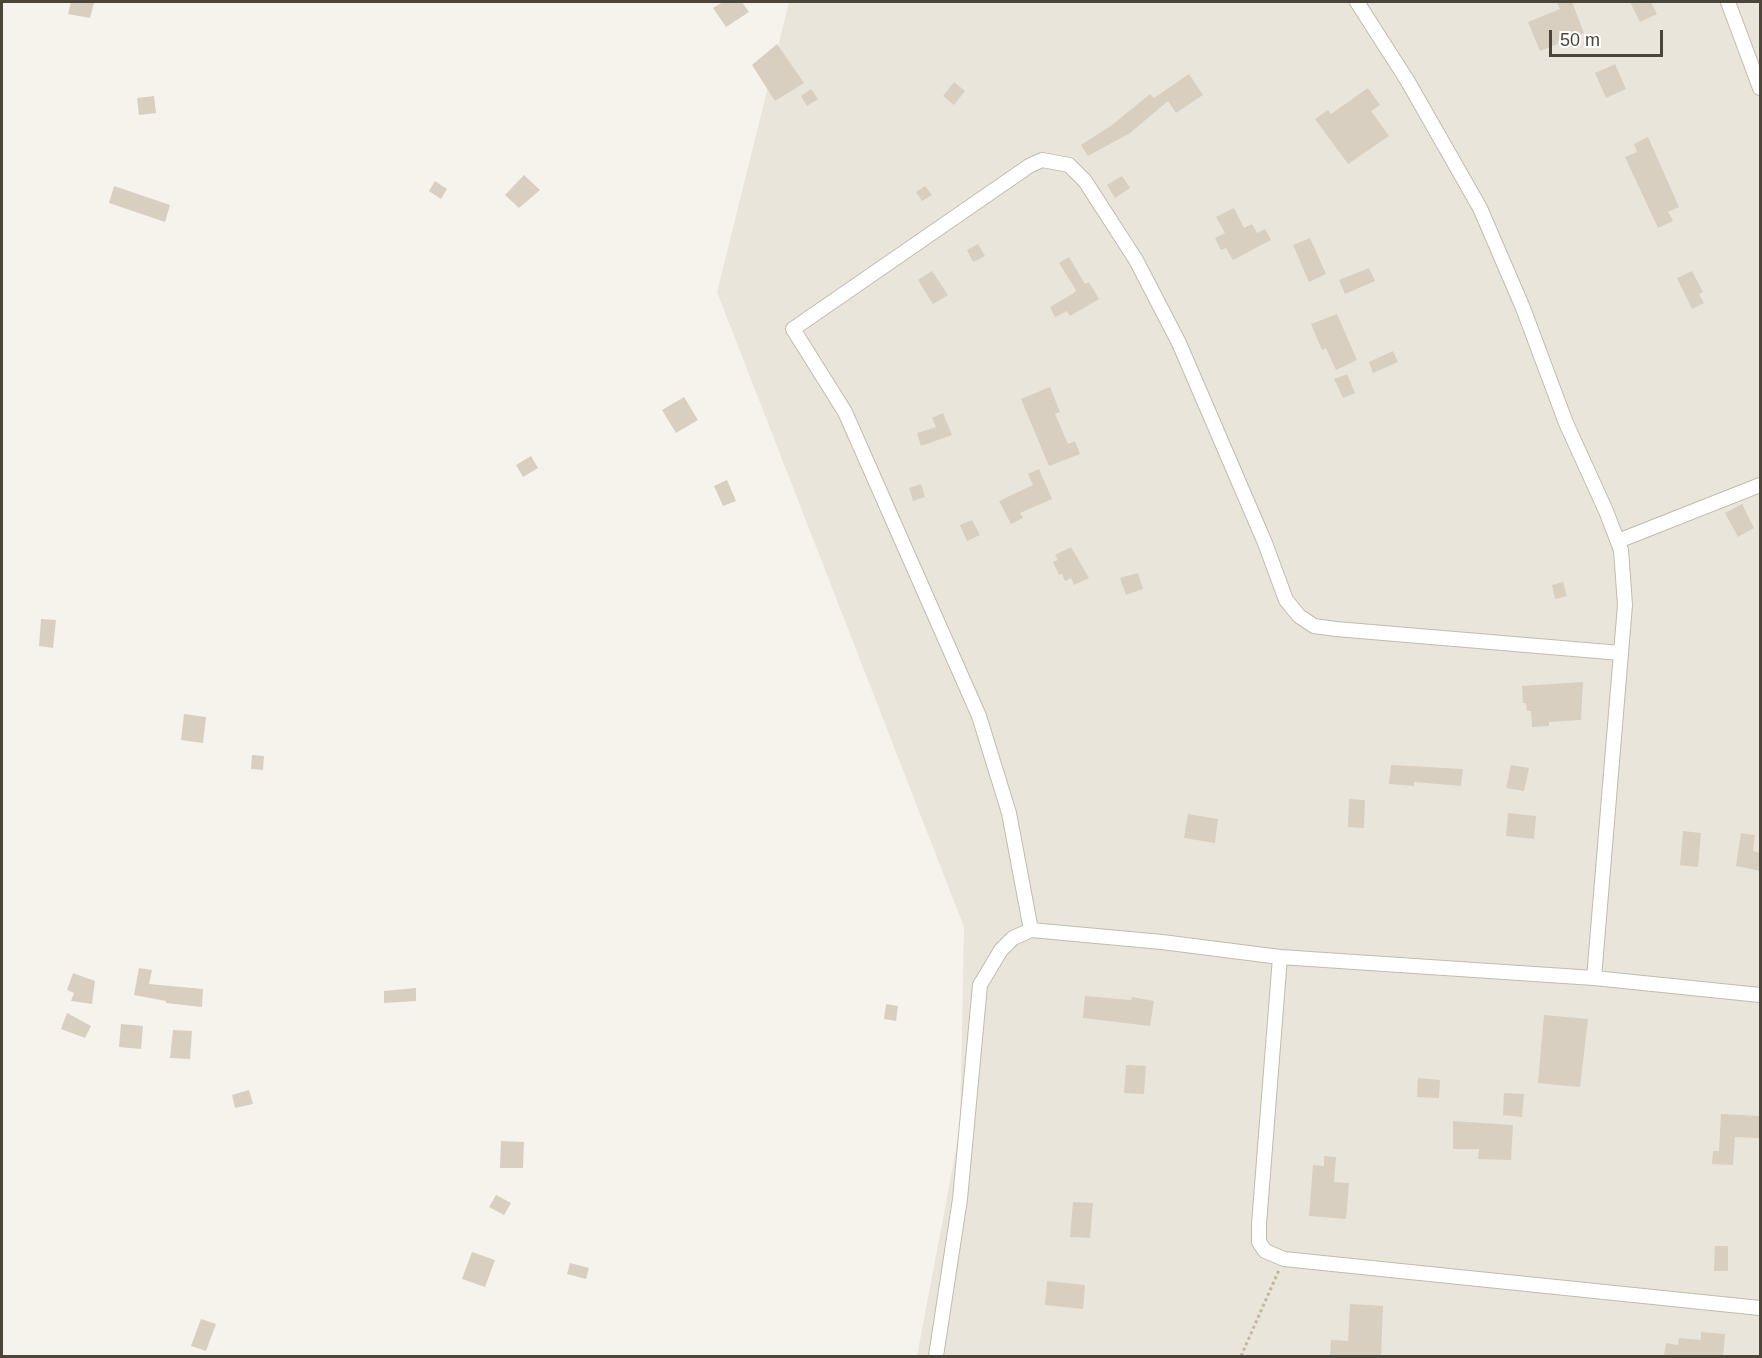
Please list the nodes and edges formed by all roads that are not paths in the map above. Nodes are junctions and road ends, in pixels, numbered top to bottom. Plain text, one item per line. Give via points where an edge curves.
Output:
1 (1357, 2) edge
2 (1728, 2) edge
3 (1761, 88) edge
4 (1761, 485) edge
5 (1618, 541) junction
6 (1621, 653) junction
7 (1031, 930) junction
8 (1280, 957) junction
9 (1594, 978) junction
10 (1761, 995) edge
11 (1761, 1308) edge
12 (936, 1356) edge

1 - 5 street via 1480,208
2 - 3 street
4 - 5 street
5 - 6 street via 1625,605
6 - 7 street via 1336,629 1314,626 1299,616 1286,600 1183,353 1136,260 1085,181 1069,165 1042,160 793,329 844,412 979,716 1009,813
6 - 9 street
7 - 8 street
7 - 12 street via 1013,938 1001,950 980,985 960,1199
8 - 9 street
8 - 11 street via 1259,1242 1265,1251 1284,1259
9 - 10 street

